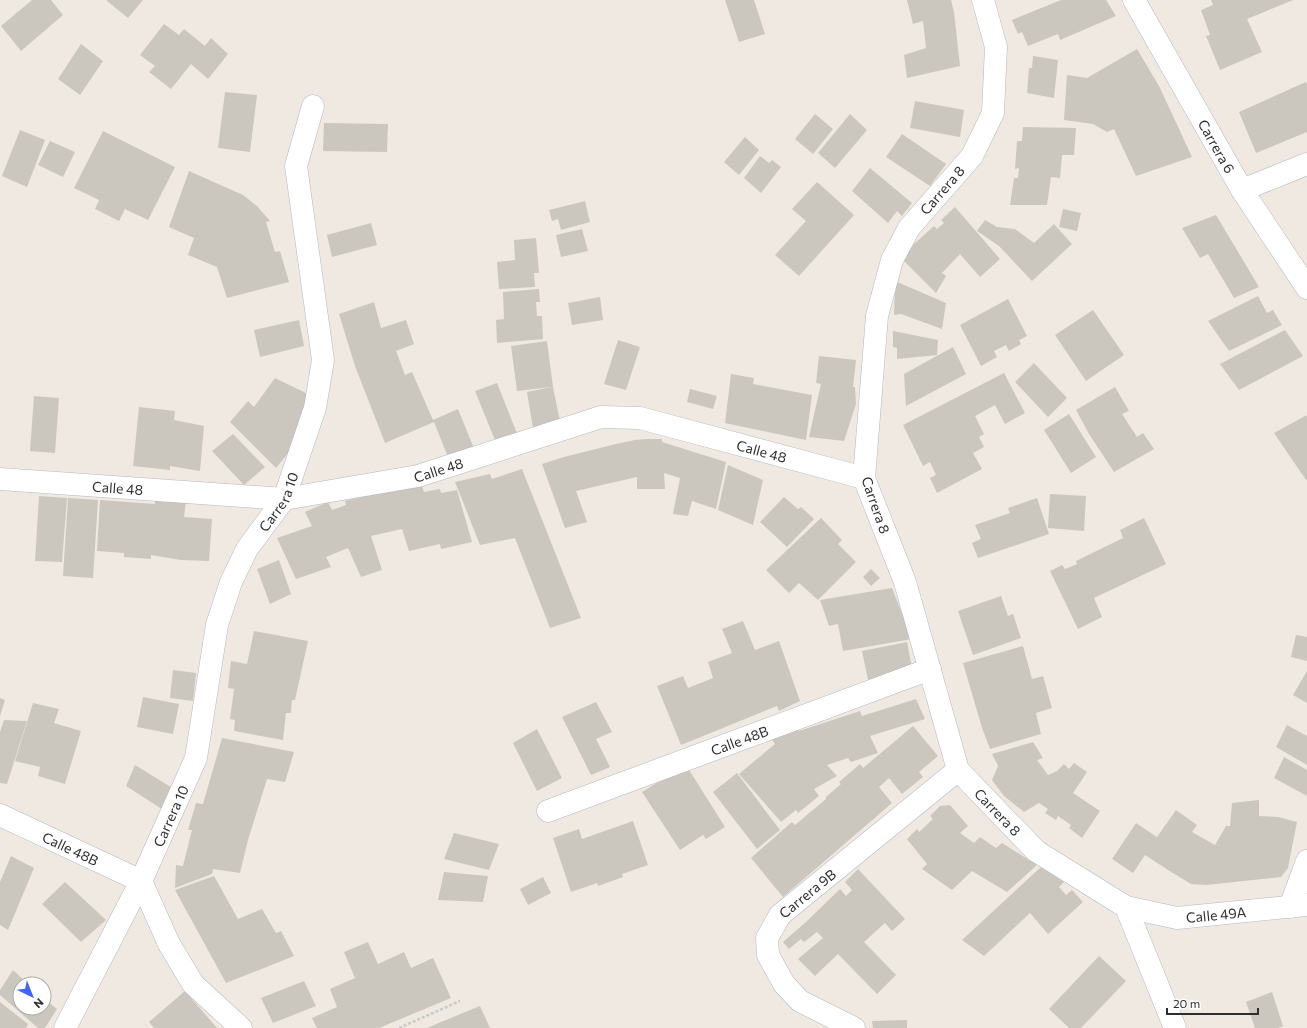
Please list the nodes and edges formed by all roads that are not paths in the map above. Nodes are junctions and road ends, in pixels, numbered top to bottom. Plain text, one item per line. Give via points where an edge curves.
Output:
1 (983, 0) edge
2 (1139, 2) edge
3 (313, 106) dead end
4 (1307, 164) edge
5 (1242, 190) junction
6 (1307, 288) edge
7 (864, 478) junction
8 (0, 479) edge
9 (284, 499) junction
10 (930, 669) junction
11 (958, 770) junction
12 (548, 811) dead end
13 (0, 816) edge
14 (1307, 861) edge
15 (141, 881) junction
16 (1298, 906) edge
17 (1126, 907) junction
18 (65, 1028) edge
19 (241, 1028) edge
20 (854, 1028) edge
21 (1175, 1028) edge

1 - 7 street, Carrera 8 via 996,47 993,113 972,156 909,228 892,260 877,316
2 - 5 street, Carrera 6
3 - 9 street, Carrera 10 via 296,166 323,360 316,408
4 - 5 street
5 - 6 street, Carrera 6
7 - 9 street, Calle 48 via 640,418 601,417 418,476
7 - 10 street, Carrera 8 via 905,582
8 - 9 street, Calle 48
9 - 15 street, Carrera 10 via 247,549 231,582 217,625 196,758
10 - 11 street, Carrera 8
10 - 12 street, Calle 48B
11 - 17 street, Carrera 8 via 1036,851
11 - 20 street, Carrera 9B via 780,915 767,938 768,955 784,984 800,1001
13 - 15 street, Calle 48B
14 - 16 street
15 - 18 street, Carrera 10
15 - 19 street via 170,944 193,984
16 - 17 street, Calle 49A via 1177,918
17 - 21 street

